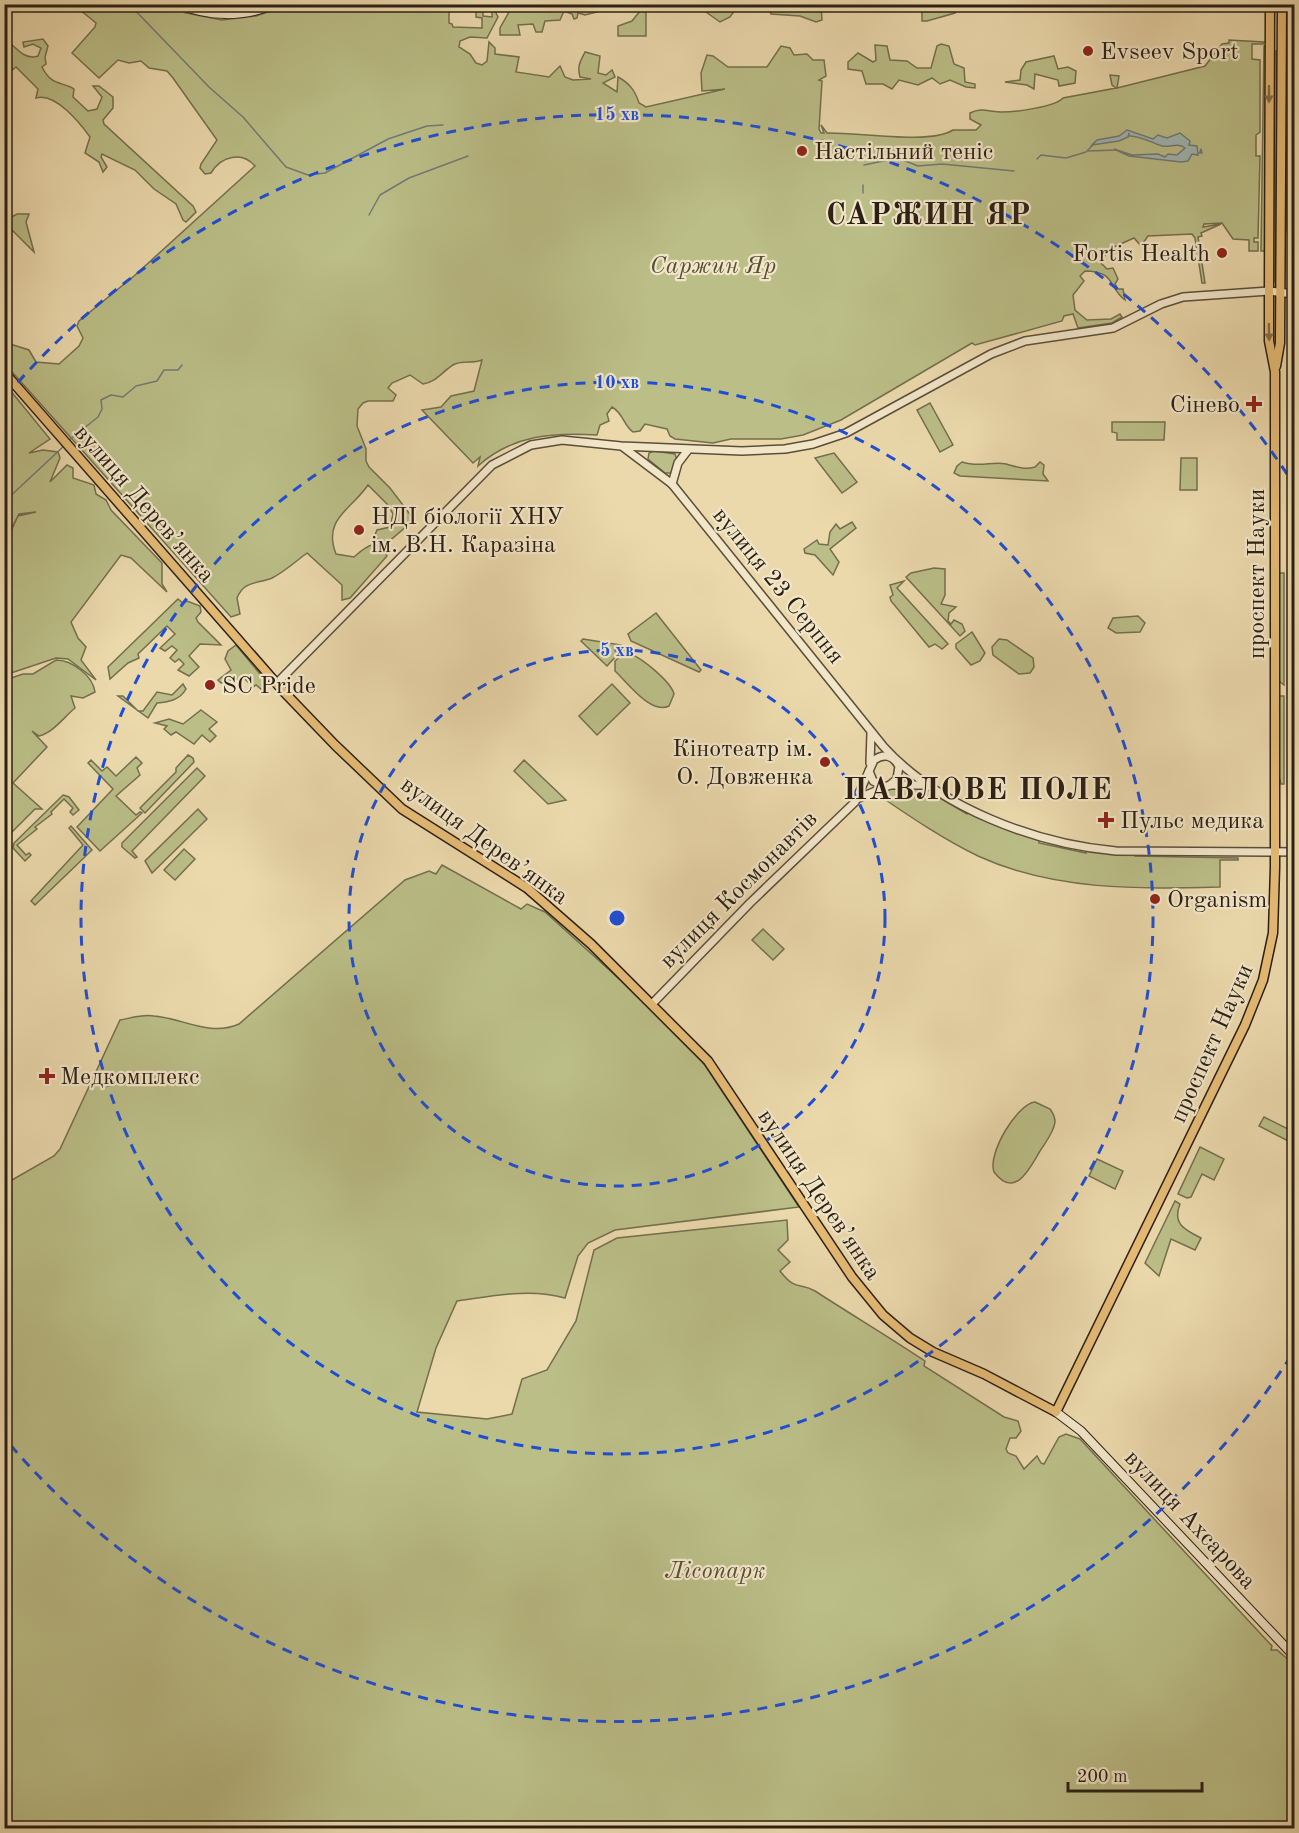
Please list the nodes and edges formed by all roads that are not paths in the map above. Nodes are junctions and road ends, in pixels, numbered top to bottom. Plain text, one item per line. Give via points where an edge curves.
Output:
1 (178, 4) edge
2 (275, 4) edge
3 (1270, 4) edge
4 (1282, 4) edge
5 (1269, 291) junction
6 (1280, 291) junction
7 (1294, 294) edge
8 (4, 372) edge
9 (1275, 372) junction
10 (621, 446) junction
11 (688, 450) junction
12 (672, 484) junction
13 (277, 683) junction
14 (870, 730) junction
15 (895, 760) junction
16 (869, 768) junction
17 (887, 786) junction
18 (931, 786) junction
19 (855, 802) junction
20 (1275, 852) junction
21 (1294, 852) edge
22 (652, 1004) junction
23 (1056, 1412) junction
24 (1294, 1656) edge

1 - 2 main road via 225,15
3 -> 5 main road, проспект Науки
4 - 6 main road, проспект Науки
5 - 6 street
5 -> 9 main road, проспект Науки via 1269,341
5 - 11 street via 1182,297 1113,328 1025,341 991,354 846,433 813,444 763,450
6 - 7 street
6 - 9 main road, проспект Науки via 1280,343
8 - 13 main road, вулиця Дерев’янка
9 - 20 main road, проспект Науки
10 - 11 street
10 - 12 street, вулиця 23 Серпня
10 - 13 street via 562,440 531,445 492,465
11 - 12 street via 680,458
12 - 14 street, вулиця 23 Серпня
13 - 22 main road, вулиця Дерев’янка via 402,809 527,888
14 - 15 street, вулиця 23 Серпня
14 - 16 street, вулиця Космонавтів
15 - 16 street via 876,758
15 - 17 street via 897,779
15 - 18 street, вулиця 23 Серпня
16 - 17 street via 875,783
16 - 19 street, вулиця Космонавтів
17 - 18 street, вулиця 23 Серпня
17 - 19 street
18 - 20 street, вулиця 23 Серпня via 997,822 1063,843 1116,851
19 - 22 street, вулиця Космонавтів
20 - 21 street, вулиця 23 Серпня
20 - 23 main road, проспект Науки via 1272,937 1259,992
22 - 23 main road, вулиця Дерев’янка via 708,1061 852,1278 878,1310 933,1352
23 - 24 main road, вулиця Ахсарова via 1081,1431

